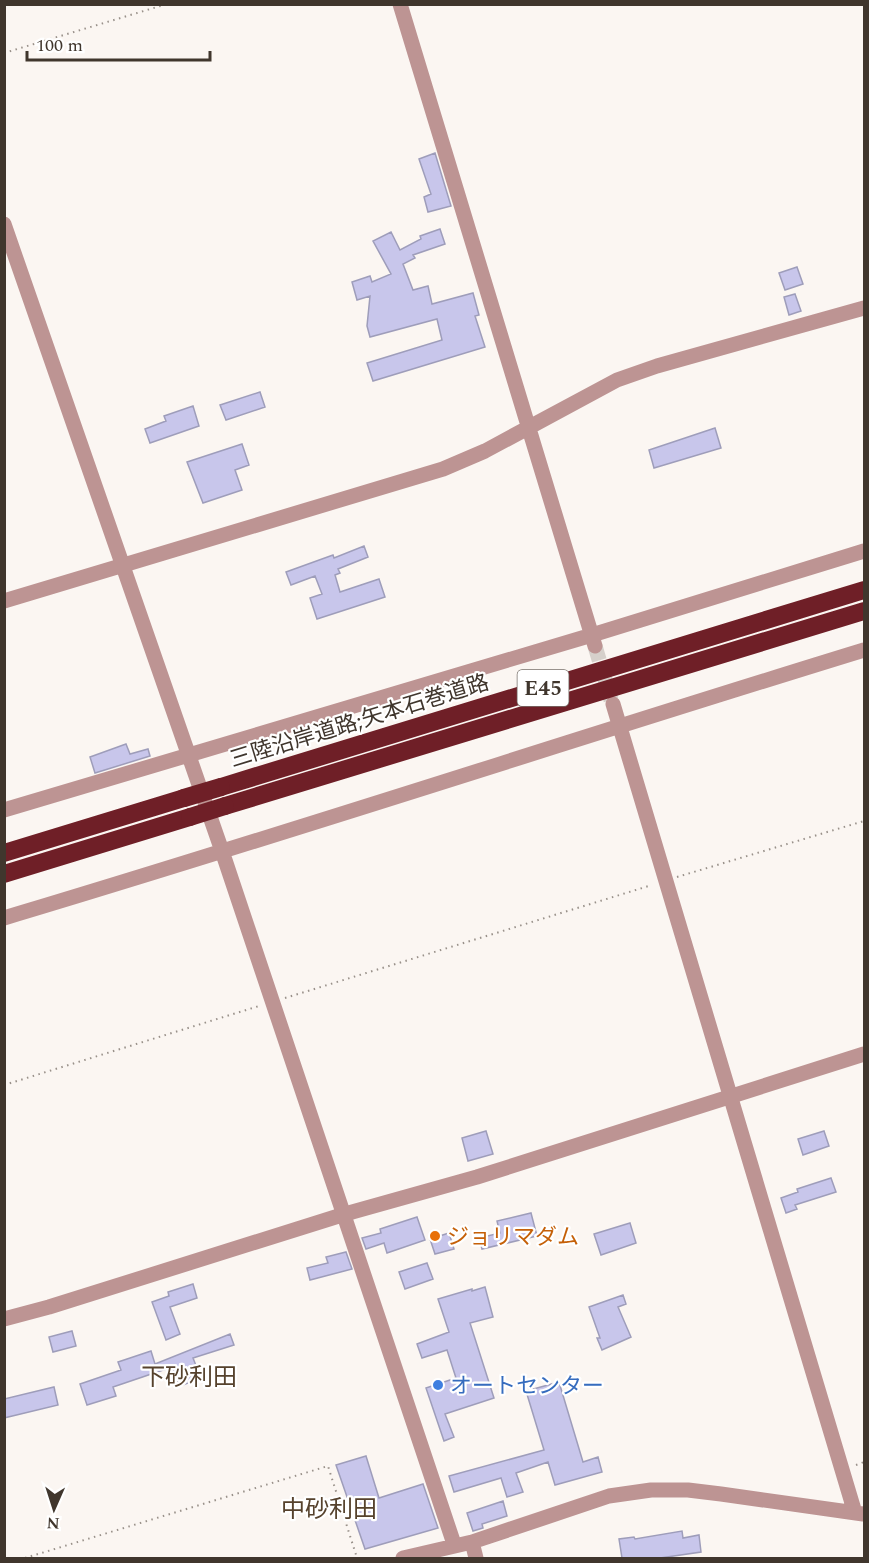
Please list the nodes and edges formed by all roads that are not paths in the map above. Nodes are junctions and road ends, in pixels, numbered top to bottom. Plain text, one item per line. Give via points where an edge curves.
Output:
1 (400, 4) edge
2 (4, 224) edge
3 (864, 308) edge
4 (529, 427) junction
5 (864, 551) edge
6 (123, 566) junction
7 (864, 590) edge
8 (4, 601) edge
9 (864, 611) edge
10 (594, 640) junction
11 (864, 650) edge
12 (613, 704) tunnel mouth
13 (620, 725) junction
14 (189, 756) junction
15 (4, 810) edge
16 (222, 851) junction
17 (4, 853) edge
18 (4, 874) edge
19 (4, 918) edge
20 (864, 1054) edge
21 (730, 1095) junction
22 (345, 1214) junction
23 (4, 1319) edge
24 (860, 1513) edge
25 (472, 1542) junction
26 (454, 1545) junction
27 (403, 1558) edge
28 (476, 1558) edge

1 - 4 street
2 - 6 street
3 - 4 street via 627,376
4 - 6 street via 443,469
4 - 10 street
5 - 10 street
6 - 8 street
6 - 14 street
7 - 17 highway, 三陸沿岸道路;矢本石巻道路 / E45, bridge
9 - 18 highway, 三陸沿岸道路;矢本石巻道路 / E45, bridge
10 - 14 street
11 - 13 street
12 - 13 street
13 - 16 street
13 - 21 street
14 - 15 street
14 - 16 street
16 - 19 street
16 - 22 street
20 - 21 street
21 - 22 street via 477,1177
21 - 24 street
22 - 23 street
22 - 26 street
24 - 25 street via 710,1492 651,1490 609,1496
25 - 26 street
25 - 28 street
26 - 27 street

